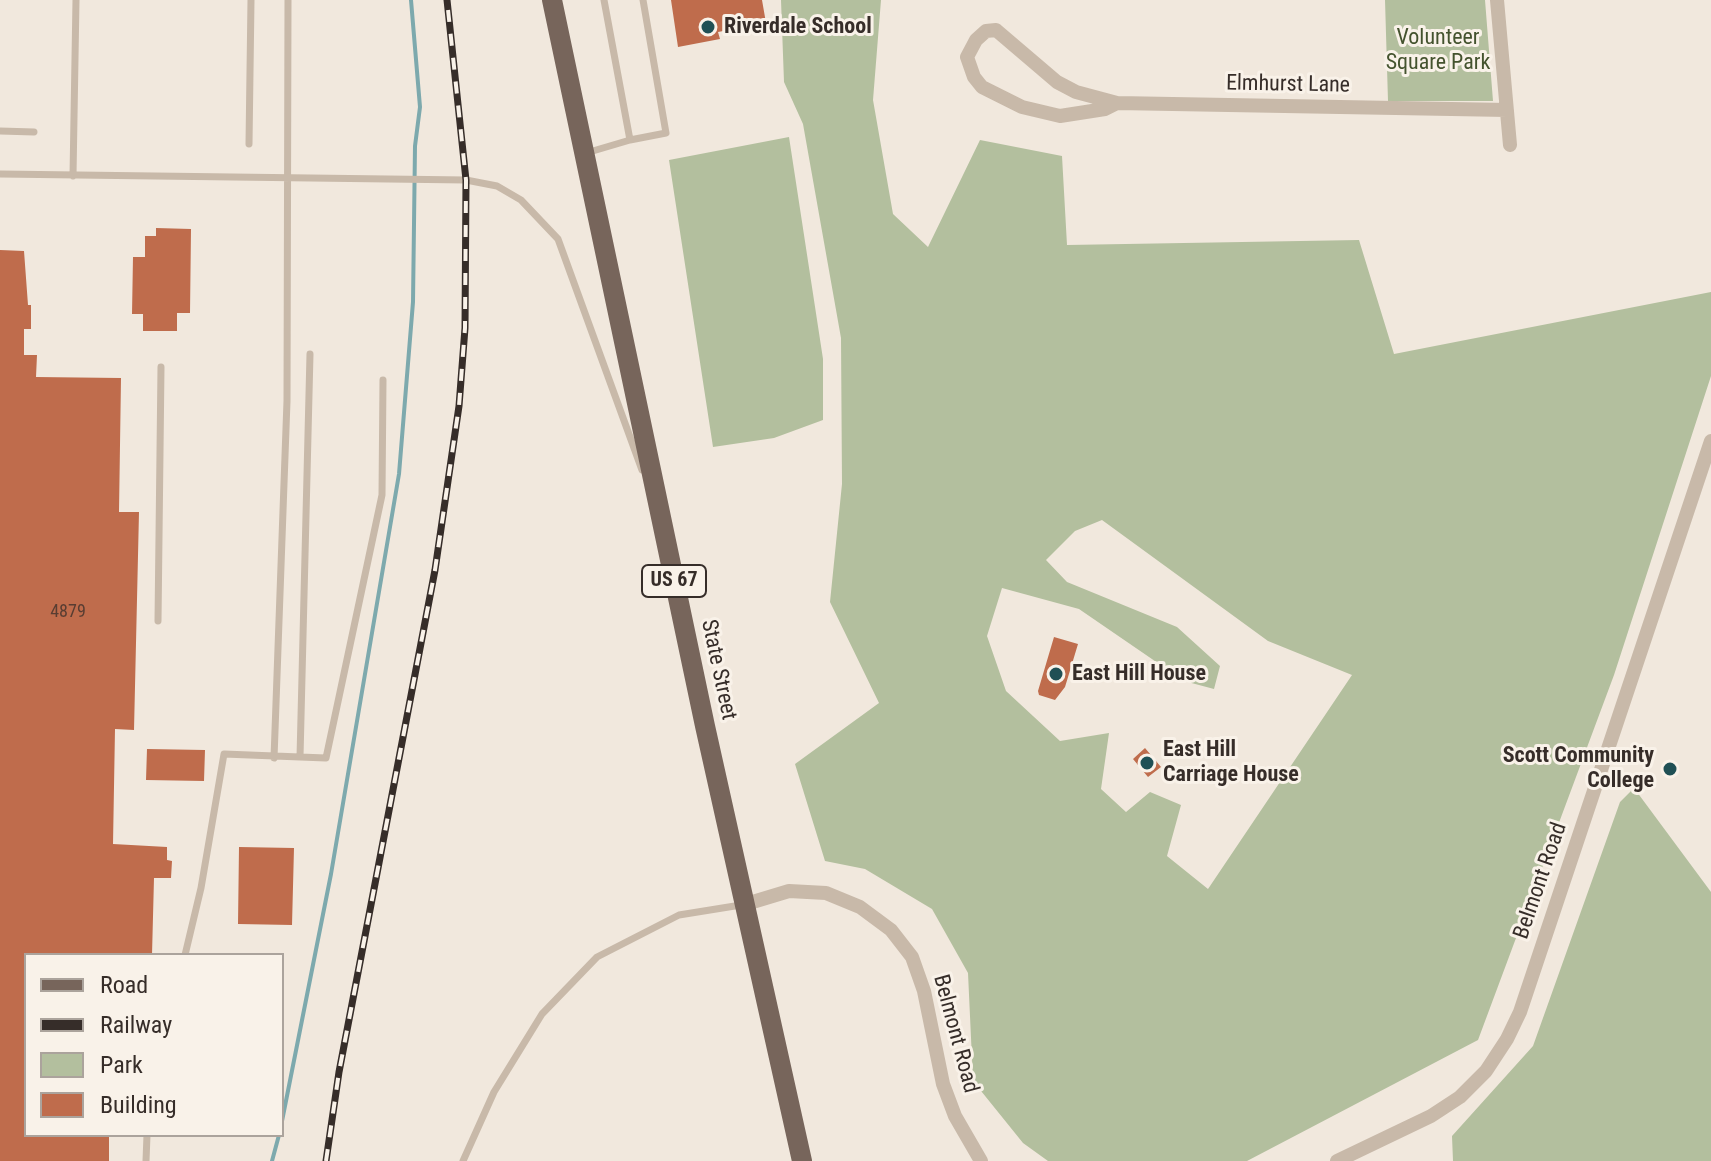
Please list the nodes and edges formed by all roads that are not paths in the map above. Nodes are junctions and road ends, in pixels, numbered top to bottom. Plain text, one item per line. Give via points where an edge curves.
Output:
1 (76, 0) edge
2 (251, 0) edge
3 (288, 0) edge
4 (552, 0) edge
5 (604, 0) edge
6 (643, 0) edge
7 (1497, 0) edge
8 (1117, 103) junction
9 (1507, 110) junction
10 (0, 131) edge
11 (34, 132) dead end
12 (630, 140) junction
13 (249, 144) dead end
14 (1510, 145) dead end
15 (584, 154) junction
16 (0, 174) edge
17 (73, 176) junction
18 (286, 178) junction
19 (310, 354) dead end
20 (161, 367) dead end
21 (383, 380) dead end
22 (1711, 441) edge
23 (662, 524) junction
24 (158, 621) dead end
25 (300, 757) junction
26 (274, 758) junction
27 (746, 904) junction
28 (185, 953) edge
29 (147, 1137) edge
30 (146, 1161) edge
31 (463, 1161) edge
32 (802, 1161) edge
33 (981, 1161) edge
34 (1337, 1161) edge

1 - 17 lane
2 - 13 lane
3 - 18 lane
4 - 15 main road, State Street / US 67
5 - 12 lane
6 - 12 lane via 666,133
7 - 9 street
8 - 8 street, Elmhurst Lane via 1057,82 996,30 976,40 967,57 982,87 1038,112 1060,116
8 - 9 street, Elmhurst Lane
9 - 14 street
10 - 11 lane
12 - 15 lane
15 - 23 main road, State Street / US 67
16 - 17 lane
17 - 18 lane
18 - 23 lane via 466,180 497,186 540,217 558,239 569,265
18 - 26 lane via 287,401
19 - 25 lane
20 - 24 lane
21 - 25 lane via 382,495 326,758
22 - 34 street, Belmont Road via 1507,1039 1460,1097
23 - 27 main road, State Street / US 67
25 - 26 lane
26 - 28 lane via 224,754
27 - 31 lane via 679,915 597,957 542,1014 494,1092
27 - 32 main road, State Street / US 67
27 - 33 street, Belmont Road via 789,891 826,893 860,907 891,930 912,957 943,1084
29 - 30 lane

